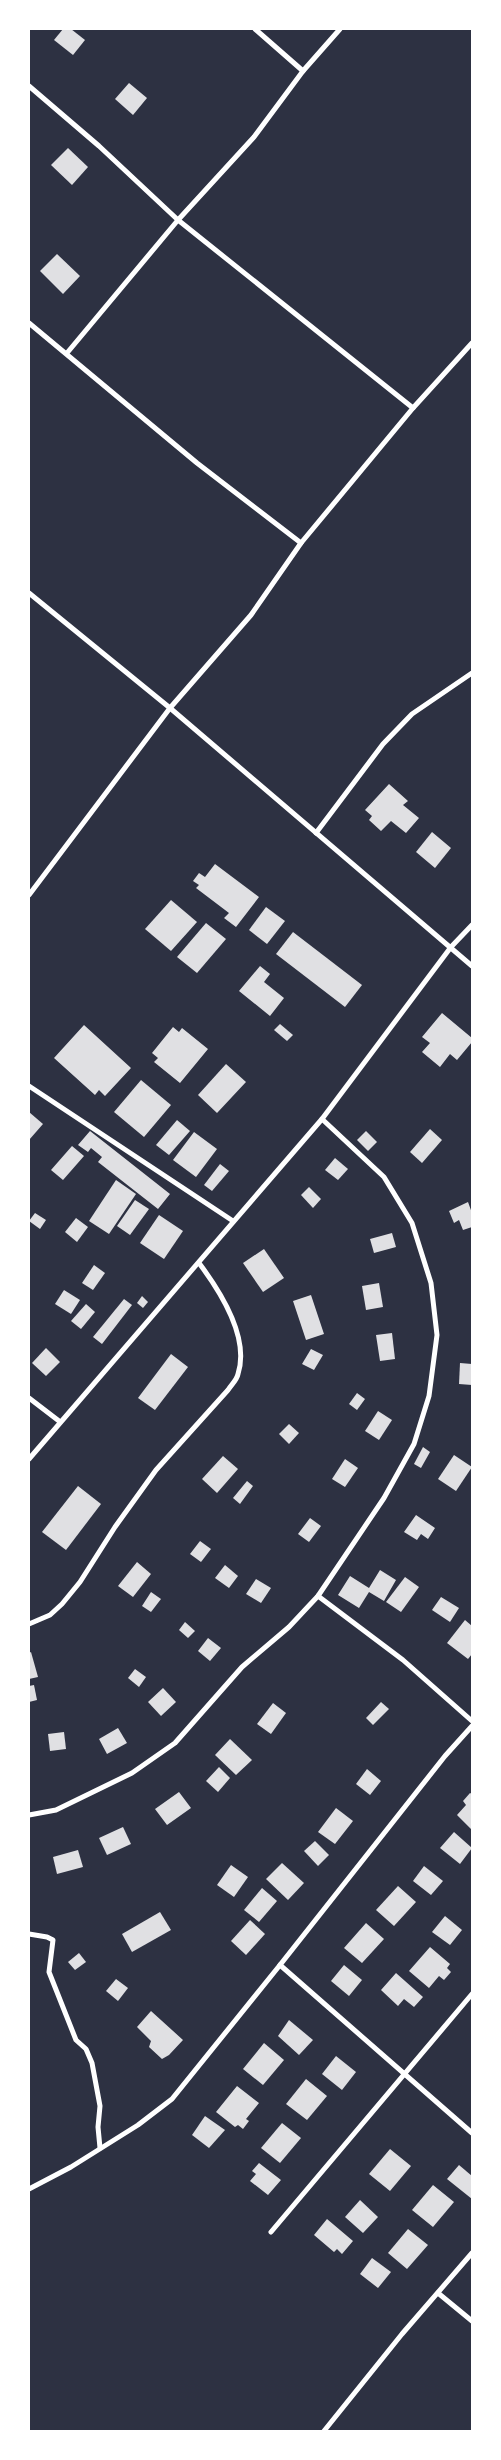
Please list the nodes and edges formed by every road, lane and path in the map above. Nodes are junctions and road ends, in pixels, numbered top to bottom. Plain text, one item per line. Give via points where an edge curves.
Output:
1 (255, 29) edge
2 (340, 29) edge
3 (303, 71) junction
4 (29, 86) edge
5 (178, 220) junction
6 (29, 323) edge
7 (472, 343) edge
8 (67, 353) junction
9 (414, 408) junction
10 (300, 543) junction
11 (29, 593) edge
12 (472, 673) edge
13 (170, 708) junction
14 (316, 833) junction
15 (29, 895) edge
16 (472, 925) edge
17 (451, 948) junction
18 (472, 966) edge
19 (29, 1086) edge
20 (322, 1119) junction
21 (233, 1221) junction
22 (199, 1263) junction
23 (29, 1398) edge
24 (59, 1421) junction
25 (29, 1459) edge
26 (318, 1596) junction
27 (29, 1624) edge
28 (472, 1721) edge
29 (472, 1726) edge
30 (29, 1815) edge
31 (29, 1934) edge
32 (280, 1965) junction
33 (472, 1994) edge
34 (404, 2074) junction
35 (472, 2133) edge
36 (100, 2148) junction
37 (29, 2189) edge
38 (272, 2232) dead end
39 (472, 2253) edge
40 (438, 2293) junction
41 (472, 2321) edge
42 (324, 2431) edge

1 - 3 street
2 - 3 street
3 - 5 street via 254,137
4 - 5 street
5 - 8 street
5 - 9 street
6 - 8 street
7 - 9 street
8 - 10 street via 197,463
9 - 10 street
10 - 13 street via 251,615
11 - 13 street
12 - 14 street via 412,714 394,732
13 - 14 street
13 - 15 street
14 - 17 street
16 - 17 street
17 - 18 street
17 - 20 street
19 - 21 street
20 - 21 street
20 - 26 street via 384,1178 412,1224 431,1283 437,1335 429,1396 414,1444 384,1498
21 - 22 street
22 - 24 street
22 - 27 street via 223,1296 231,1317 241,1360 238,1376 156,1470 62,1604 50,1615
23 - 24 street
24 - 25 street
26 - 28 street via 403,1660
26 - 30 street via 289,1627 242,1667 175,1743 132,1773 56,1810
29 - 32 street
31 - 36 street via 53,1940 49,1972 76,2040 86,2049 92,2063 100,2106
32 - 34 street
32 - 36 street via 172,2099 138,2126
33 - 34 street
34 - 35 street
34 - 38 street
36 - 37 street
39 - 40 street
40 - 41 street
40 - 42 street

